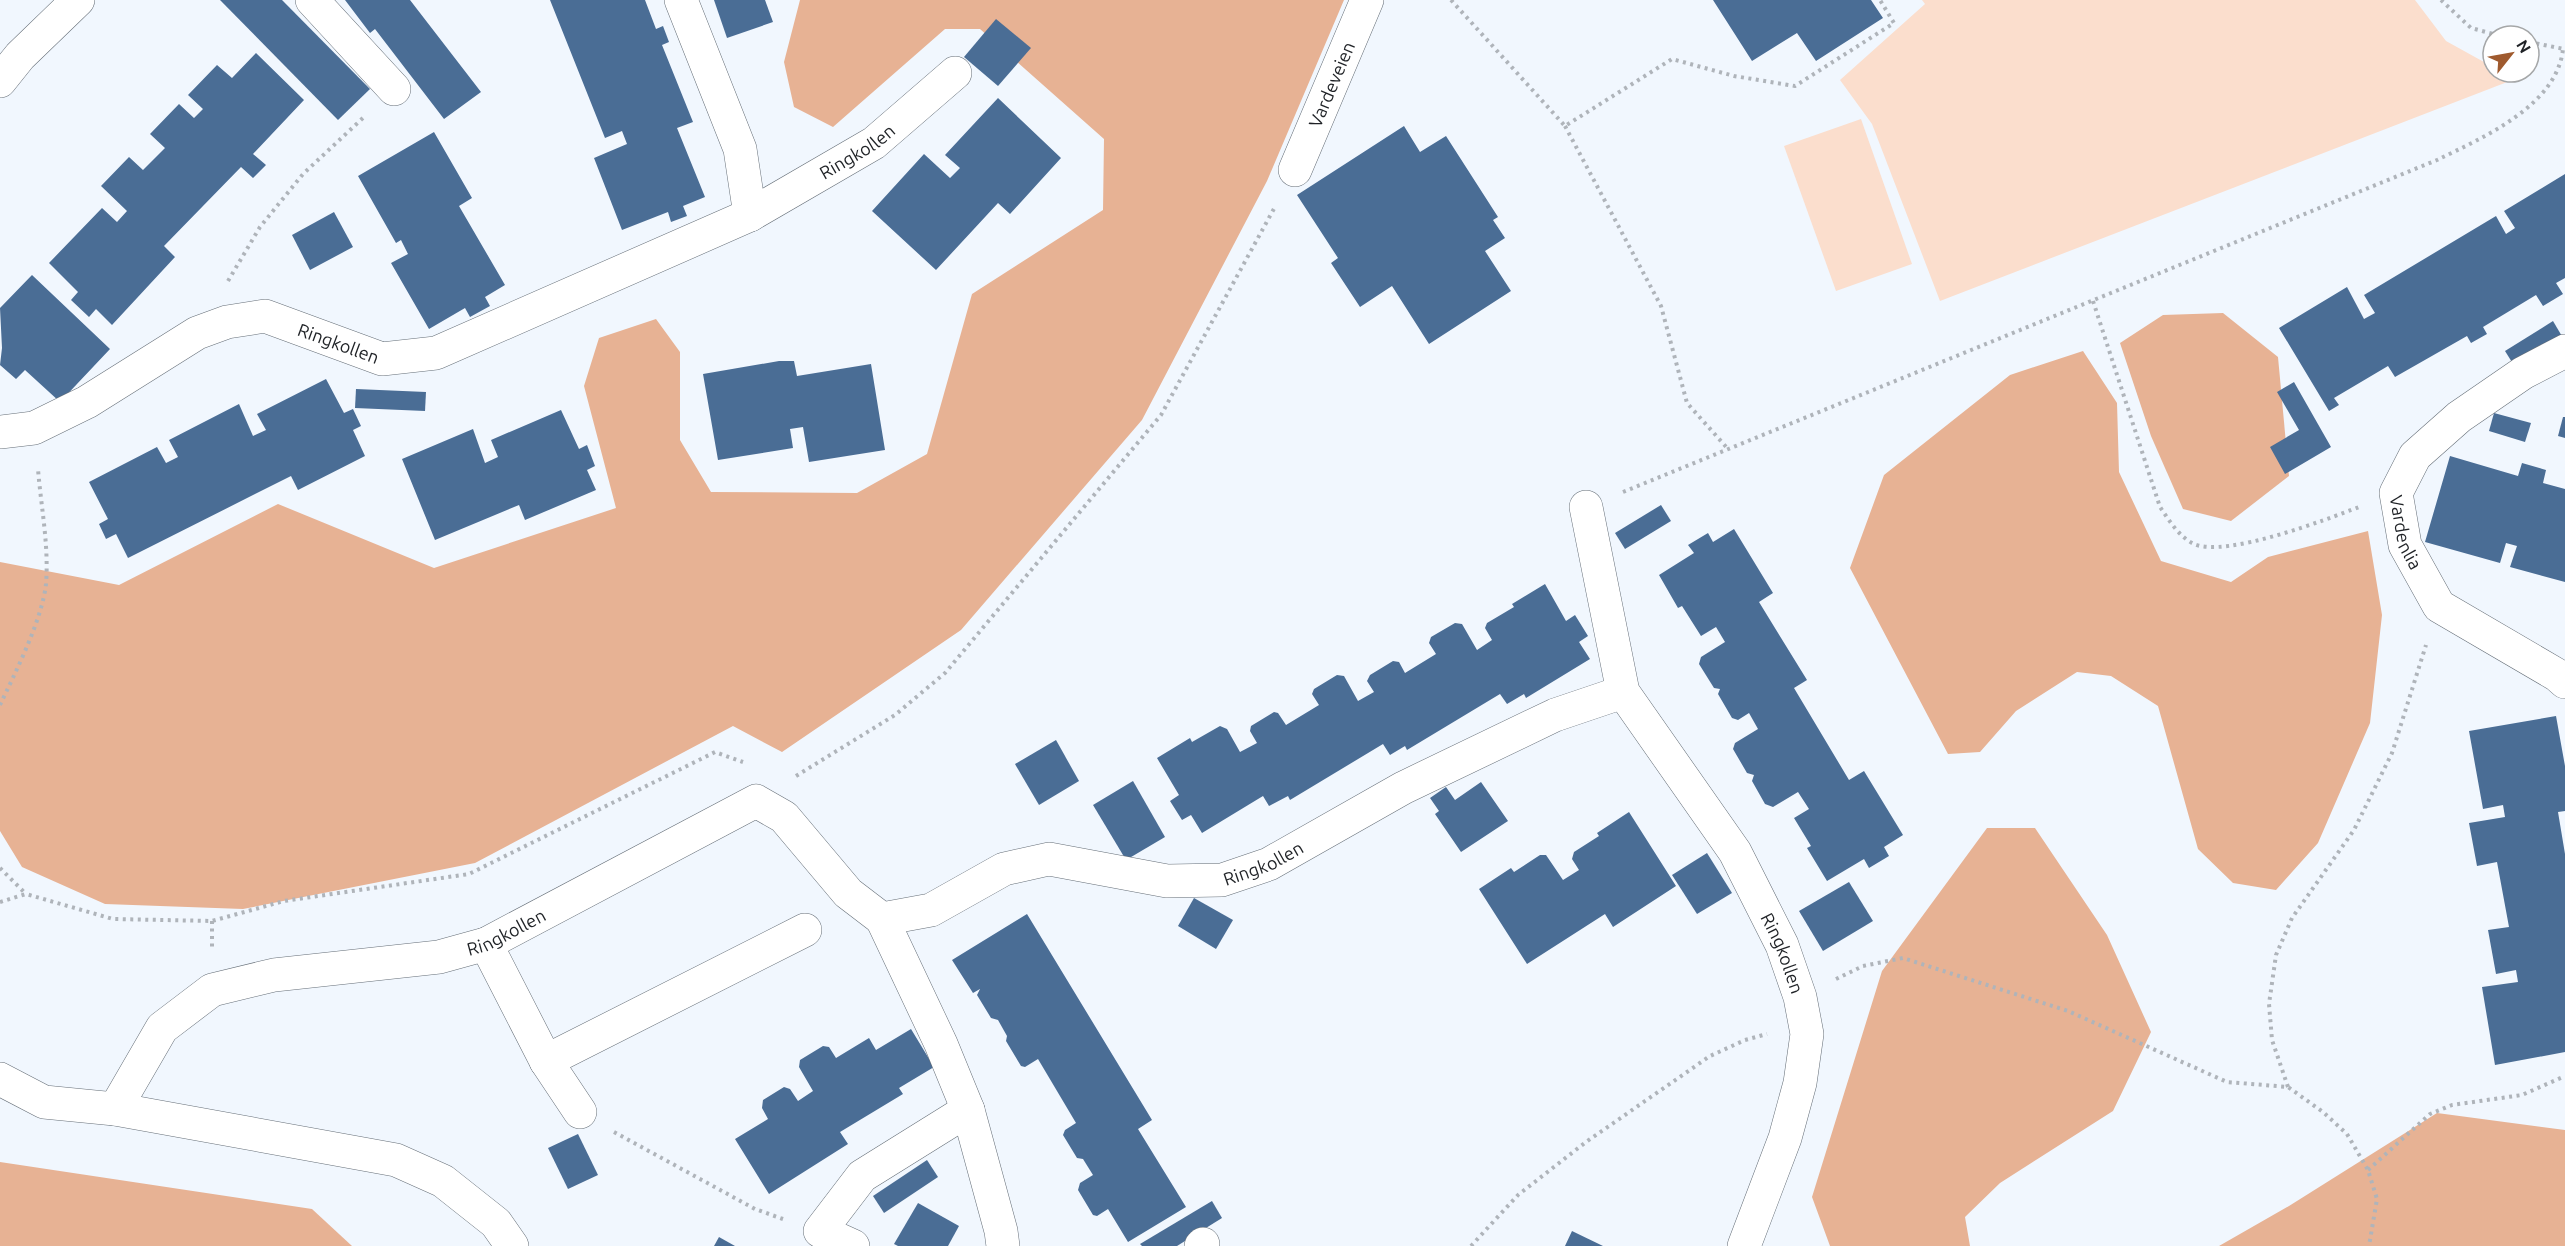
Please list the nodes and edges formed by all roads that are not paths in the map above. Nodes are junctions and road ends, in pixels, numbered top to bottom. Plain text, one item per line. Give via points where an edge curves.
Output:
1 (78, 0) edge
2 (312, 0) edge
3 (681, 0) edge
4 (1367, 0) edge
5 (955, 73) dead end
6 (0, 81) edge
7 (394, 89) road end
8 (1295, 170) road end
9 (750, 214) junction
10 (2565, 351) edge
11 (0, 432) edge
12 (1586, 507) road end
13 (2565, 682) edge
14 (1623, 692) junction
15 (882, 919) junction
16 (805, 930) dead end
17 (486, 944) junction
18 (546, 1061) junction
19 (0, 1079) edge
20 (115, 1109) junction
21 (968, 1110) junction
22 (580, 1112) road end
23 (512, 1246) edge
24 (853, 1246) edge
25 (1003, 1246) edge
26 (1744, 1246) edge

1 - 6 street
2 - 7 street
3 - 9 street via 740,149
4 - 8 street, Vardeveien
5 - 9 street, Ringkollen via 874,143
9 - 11 street, Ringkollen via 436,353 382,359 265,316 227,322 196,333 87,402 34,428
10 - 13 street, Vardenlia via 2523,373 2459,417 2415,456 2396,492 2404,545 2439,606
12 - 14 street, Ringkollen
14 - 15 street, Ringkollen via 1555,715 1403,788 1269,864 1222,880 1167,881 1049,859 1004,869 931,910
14 - 26 street, Ringkollen via 1735,852 1782,945 1800,997 1807,1034 1800,1083 1785,1138
15 - 17 street, Ringkollen via 848,893 784,817 756,801
15 - 21 street
16 - 18 street
17 - 18 street
17 - 20 street, Ringkollen via 439,957 273,975 213,990 162,1028
18 - 22 street
19 - 20 street via 44,1102
20 - 23 street via 396,1160 442,1181 496,1223
21 - 24 street via 862,1176 820,1231
21 - 25 street

